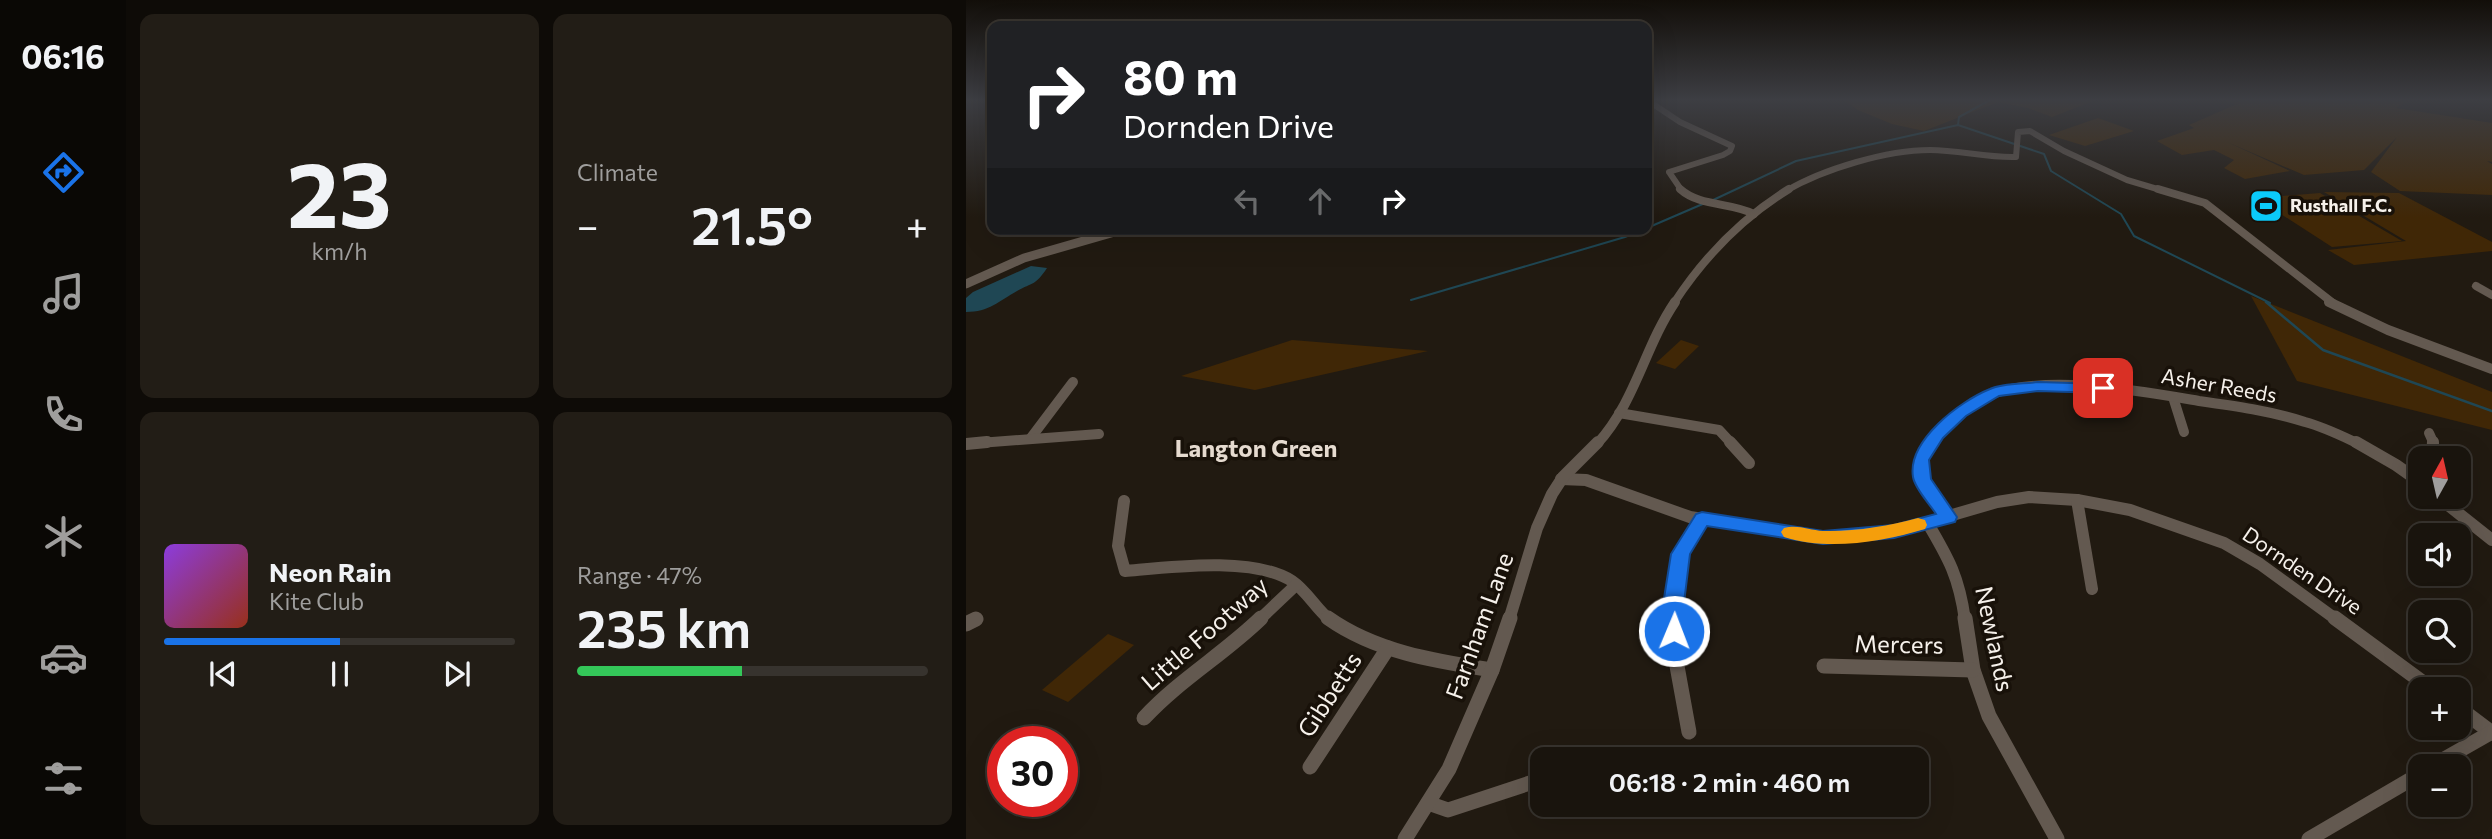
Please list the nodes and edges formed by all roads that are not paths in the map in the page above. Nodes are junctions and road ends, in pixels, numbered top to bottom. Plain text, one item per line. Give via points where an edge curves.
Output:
1 (1717, 139) edge
2 (2018, 139) edge
3 (2044, 139) edge
4 (1754, 214) junction
5 (1104, 235) edge
6 (966, 284) edge
7 (2476, 286) dead end
8 (2492, 295) edge
9 (2492, 369) edge
10 (1073, 382) dead end
11 (2173, 397) junction
12 (1619, 413) junction
13 (2184, 432) dead end
14 (2429, 433) dead end
15 (1099, 434) dead end
16 (1030, 439) junction
17 (966, 444) edge
18 (2434, 446) edge
19 (1749, 463) dead end
20 (2408, 466) edge
21 (2403, 468) junction
22 (2408, 472) edge
23 (1561, 479) junction
24 (2077, 500) junction
25 (1124, 501) dead end
26 (2453, 509) edge
27 (1948, 517) junction
28 (1702, 519) junction
29 (1927, 522) junction
30 (2492, 540) edge
31 (1296, 585) junction
32 (2092, 589) dead end
33 (1388, 648) junction
34 (1824, 666) dead end
35 (1492, 670) junction
36 (1973, 670) junction
37 (2416, 677) edge
38 (2471, 717) edge
39 (1144, 718) dead end
40 (1689, 732) dead end
41 (2492, 732) edge
42 (2453, 754) edge
43 (1310, 767) dead end
44 (2408, 781) edge
45 (1530, 783) edge
46 (1427, 803) junction
47 (1405, 839) edge
48 (2057, 839) edge
49 (2309, 839) edge

1 - 4 street via 1732,146 1730,151 1674,169 1669,173 1671,181 1685,194
2 - 4 street, Farnham Lane via 2015,157 1930,150 1895,155 1790,188
3 - 9 street, Farnham Lane via 2127,180 2205,203 2326,300 2388,330
4 - 12 street, Farnham Lane via 1716,250 1669,310 1639,380
5 - 6 street via 1024,258
7 - 8 street
10 - 16 street
11 - 13 street
11 - 21 street, Asher Reeds via 2316,425
11 - 27 street, Asher Reeds via 2103,388 1995,392 1960,412 1921,460 1922,480
12 - 19 street via 1719,430
12 - 23 street, Farnham Lane via 1606,435
14 - 18 street
15 - 16 street
16 - 17 street
20 - 21 street
21 - 22 street, Asher Reeds
23 - 28 street, Dornden Drive via 1586,480
23 - 35 street, Farnham Lane via 1532,541
24 - 27 street, Dornden Drive via 1997,502
24 - 32 street
24 - 37 street, Dornden Drive via 2130,510 2224,543 2302,592
25 - 31 street via 1118,546 1125,571 1213,565 1287,577
26 - 30 street
27 - 29 street, Dornden Drive
28 - 29 street, Dornden Drive via 1823,537 1894,531
28 - 40 street via 1681,554 1672,611
29 - 36 street, Newlands via 1960,586
31 - 33 street via 1328,619
31 - 39 street, Little Footway
33 - 35 street via 1422,659
33 - 43 street, Gibbetts
34 - 36 street, Mercers
35 - 46 street, Farnham Lane via 1449,769
36 - 48 street, Newlands via 1989,716
38 - 41 street
41 - 42 street
44 - 49 street
45 - 46 street via 1448,810
46 - 47 street, Farnham Lane

